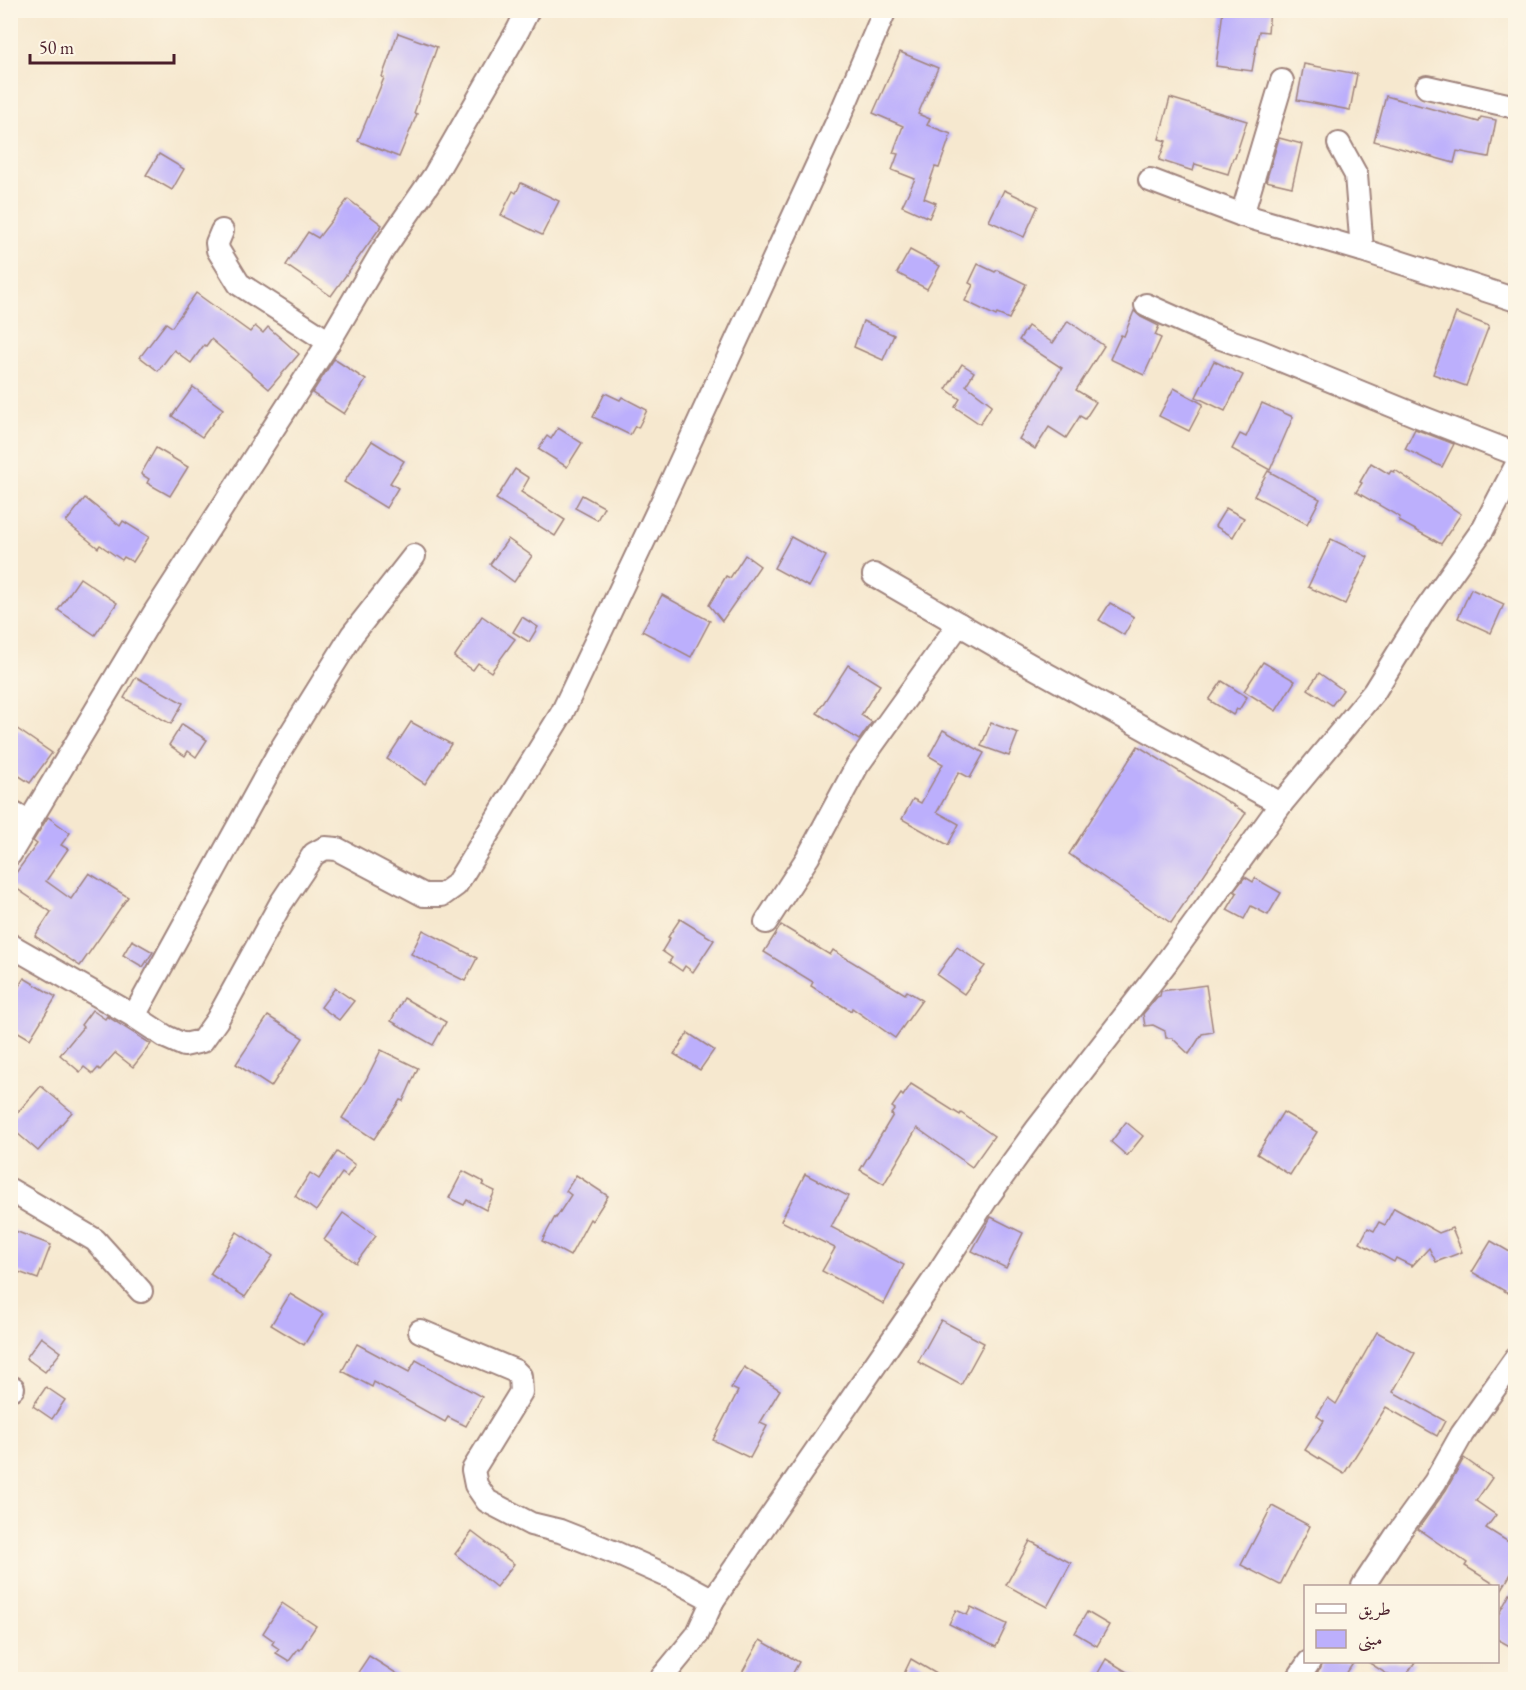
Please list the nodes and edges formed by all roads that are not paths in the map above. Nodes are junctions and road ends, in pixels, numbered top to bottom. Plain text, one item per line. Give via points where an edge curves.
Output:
1 (528, 10) edge
2 (885, 10) edge
3 (1282, 81) dead end
4 (1427, 87) dead end
5 (1515, 107) edge
6 (1339, 144) dead end
7 (1150, 180) dead end
8 (1242, 215) junction
9 (222, 231) dead end
10 (1362, 250) junction
11 (1515, 300) edge
12 (1146, 305) dead end
13 (329, 342) junction
14 (1515, 454) edge
15 (1515, 466) edge
16 (414, 556) dead end
17 (874, 575) dead end
18 (959, 624) junction
19 (1281, 804) junction
20 (20, 817) edge
21 (10, 854) edge
22 (766, 922) dead end
23 (10, 945) edge
24 (134, 1016) junction
25 (10, 1190) edge
26 (141, 1291) dead end
27 (420, 1331) dead end
28 (1515, 1358) edge
29 (1364, 1585) edge
30 (713, 1600) junction
31 (1308, 1663) edge
32 (660, 1680) edge
33 (1297, 1680) edge

1 - 13 street via 434,176 383,250
2 - 24 street via 833,131 562,713 456,885 442,895 424,895 337,849 325,848 314,854 281,903 202,1041 184,1045
3 - 8 street
4 - 5 street
6 - 10 street via 1356,175
7 - 8 street
8 - 10 street
9 - 13 street via 218,250 239,284
10 - 11 street
12 - 14 street
13 - 20 street
15 - 19 street via 1483,529 1374,692
16 - 24 street via 352,635 284,744
17 - 18 street
18 - 19 street
18 - 22 street via 858,766 808,857
19 - 30 street via 989,1195
20 - 21 street
23 - 24 street
25 - 26 street via 95,1240
27 - 30 street via 520,1376 521,1392 473,1470 476,1485 487,1501 531,1524 618,1554
28 - 29 street
30 - 32 street via 697,1635
31 - 33 street

